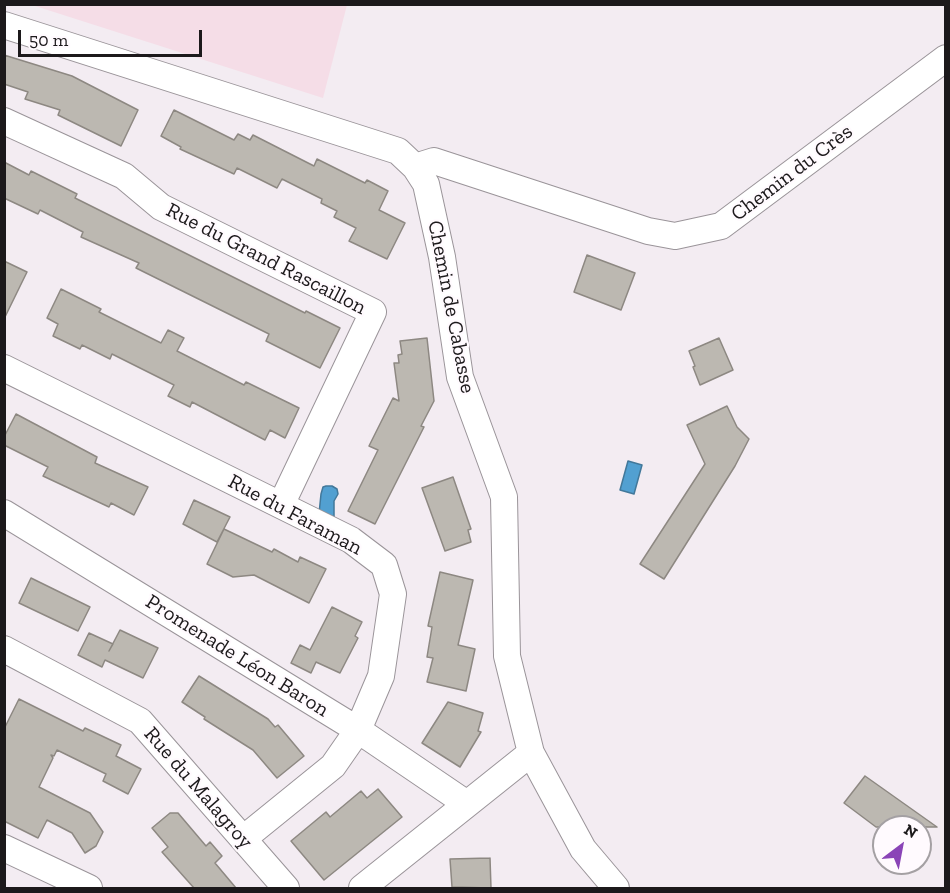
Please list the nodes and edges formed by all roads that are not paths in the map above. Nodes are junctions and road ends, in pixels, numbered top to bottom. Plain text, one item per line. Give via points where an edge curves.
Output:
1 (4, 25) edge
2 (945, 58) edge
3 (4, 121) edge
4 (415, 168) junction
5 (4, 368) edge
6 (281, 505) junction
7 (4, 513) edge
8 (4, 650) edge
9 (358, 730) junction
10 (531, 753) junction
11 (468, 804) junction
12 (243, 839) junction
13 (4, 848) edge
14 (89, 888) edge
15 (286, 888) edge
16 (362, 888) edge
17 (616, 888) edge

1 - 4 street, Chemin de Cabasse via 398,151
2 - 4 street, Chemin du Crès via 721,226 675,236 648,231 434,161
3 - 6 street, Rue du Grand Rascaillon via 124,176 161,207 373,312
4 - 10 street, Chemin de Cabasse via 426,184 442,257 460,377 504,497 507,656
5 - 6 street, Rue du Faraman
6 - 9 street, Rue du Faraman via 351,540 384,565 393,594 381,676
7 - 9 street, Promenade Léon Baron
8 - 12 street, Rue du Malagroy via 140,721
9 - 11 street, Promenade Léon Baron
9 - 12 street, Rue du Faraman via 333,766
10 - 11 street
10 - 17 street, Chemin de Cabasse via 583,849
11 - 16 street
12 - 15 street, Rue du Malagroy
13 - 14 street

